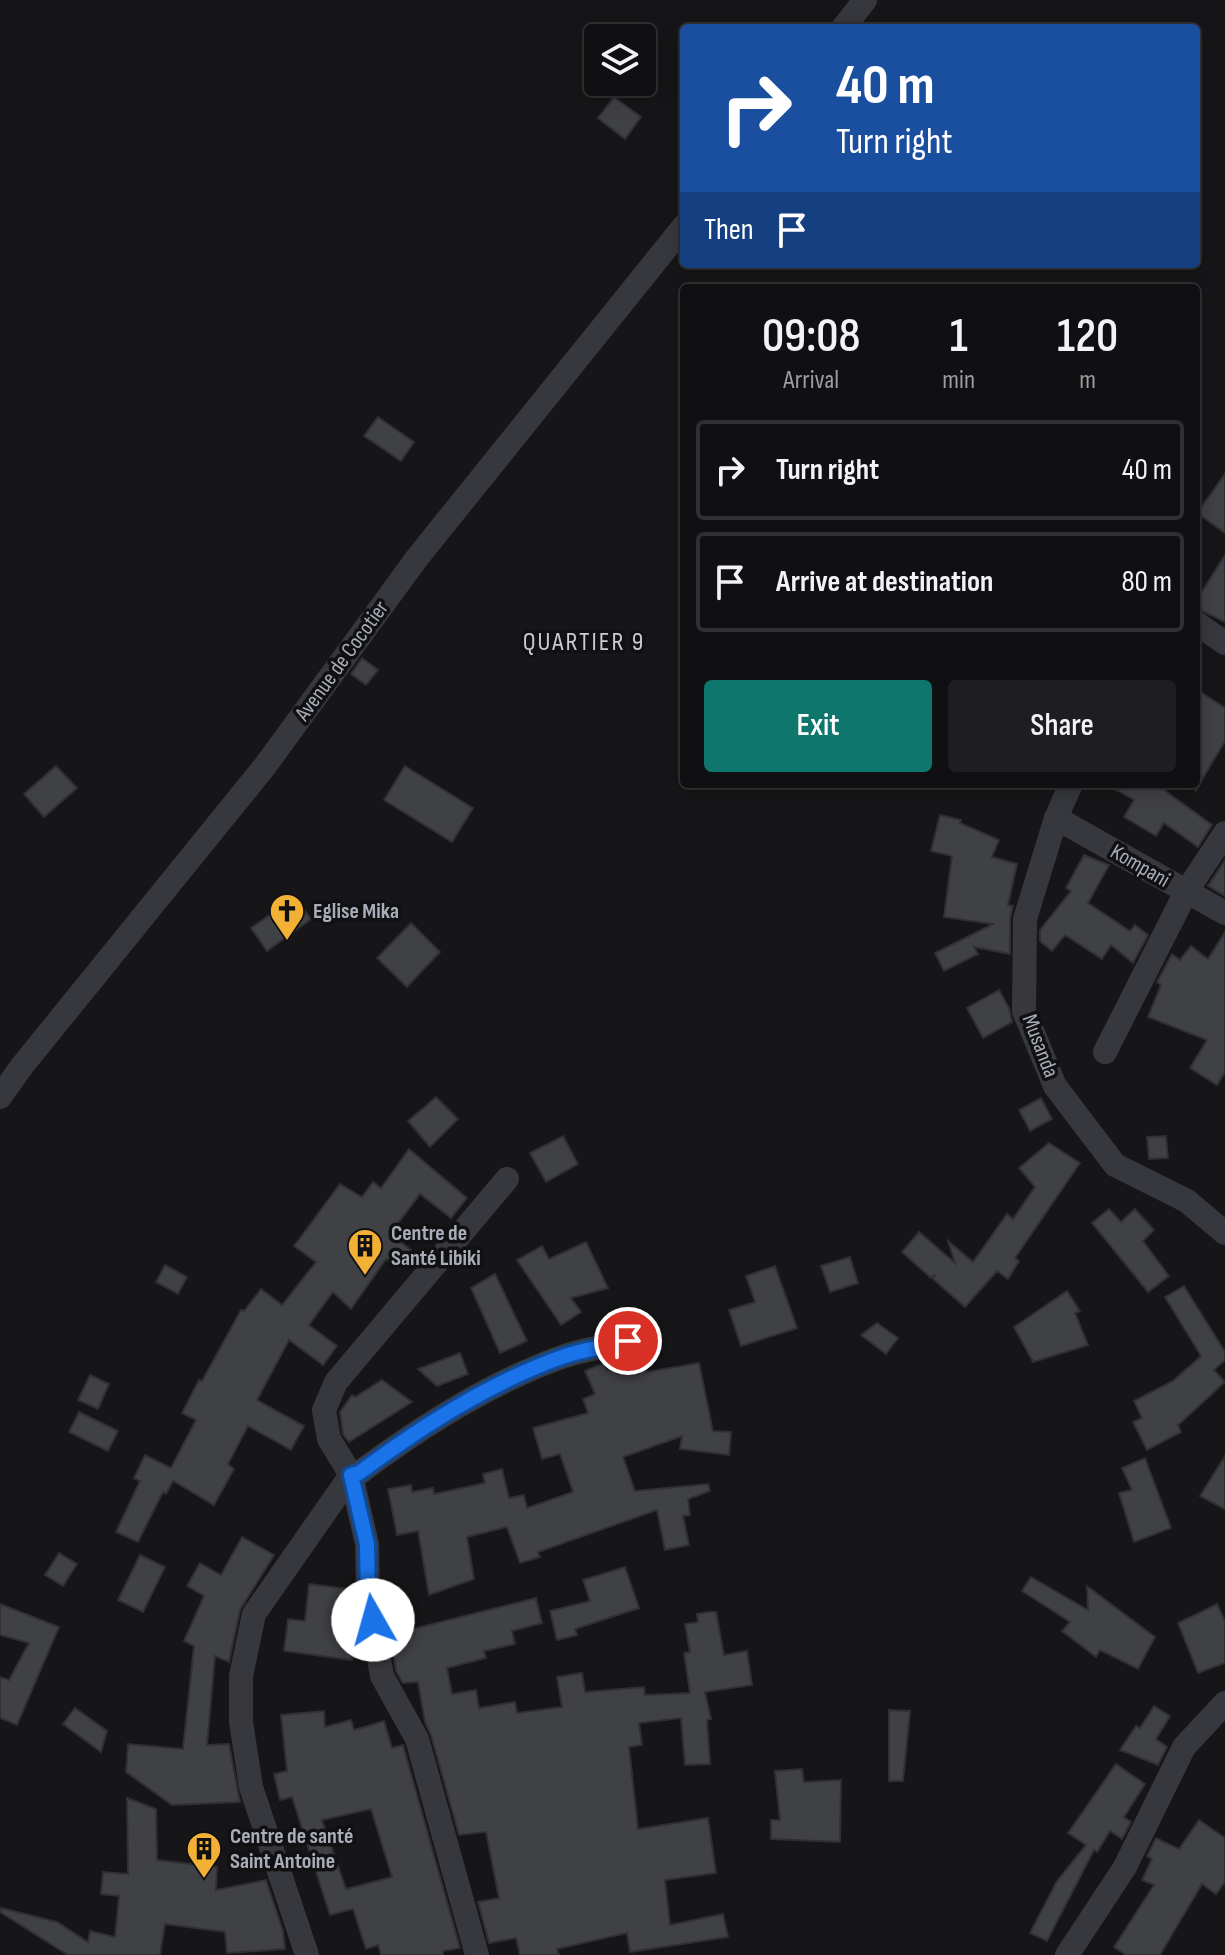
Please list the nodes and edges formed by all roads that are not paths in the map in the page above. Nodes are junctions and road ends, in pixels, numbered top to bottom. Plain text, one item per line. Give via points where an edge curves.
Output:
1 (865, 0) edge
2 (846, 24) edge
3 (680, 231) edge
4 (1200, 626) edge
5 (1225, 643) edge
6 (1069, 788) edge
7 (1056, 818) junction
8 (1225, 833) edge
9 (1186, 892) junction
10 (1225, 913) edge
11 (1105, 1052) dead end
12 (0, 1097) edge
13 (507, 1179) dead end
14 (1225, 1233) edge
15 (628, 1341) dead end
16 (351, 1475) junction
17 (1225, 1703) edge
18 (307, 1955) edge
19 (477, 1955) edge
20 (1067, 1955) edge

1 - 2 street
3 - 12 street, Avenue de Cocotier via 417,558 265,766
4 - 5 street
6 - 7 street, Musanda
7 - 9 street, Kompani
7 - 14 street, Musanda via 1025,919 1024,1011 1055,1086 1115,1165 1187,1201
8 - 9 street
9 - 10 street, Kompani
9 - 11 street
13 - 16 street via 336,1382 324,1410 329,1439
15 - 16 street via 564,1356 527,1372 409,1436
16 - 18 street via 254,1614 241,1676 241,1722 251,1787
16 - 19 street via 367,1544 368,1597 382,1676 417,1739
17 - 20 street via 1184,1747 1125,1867

